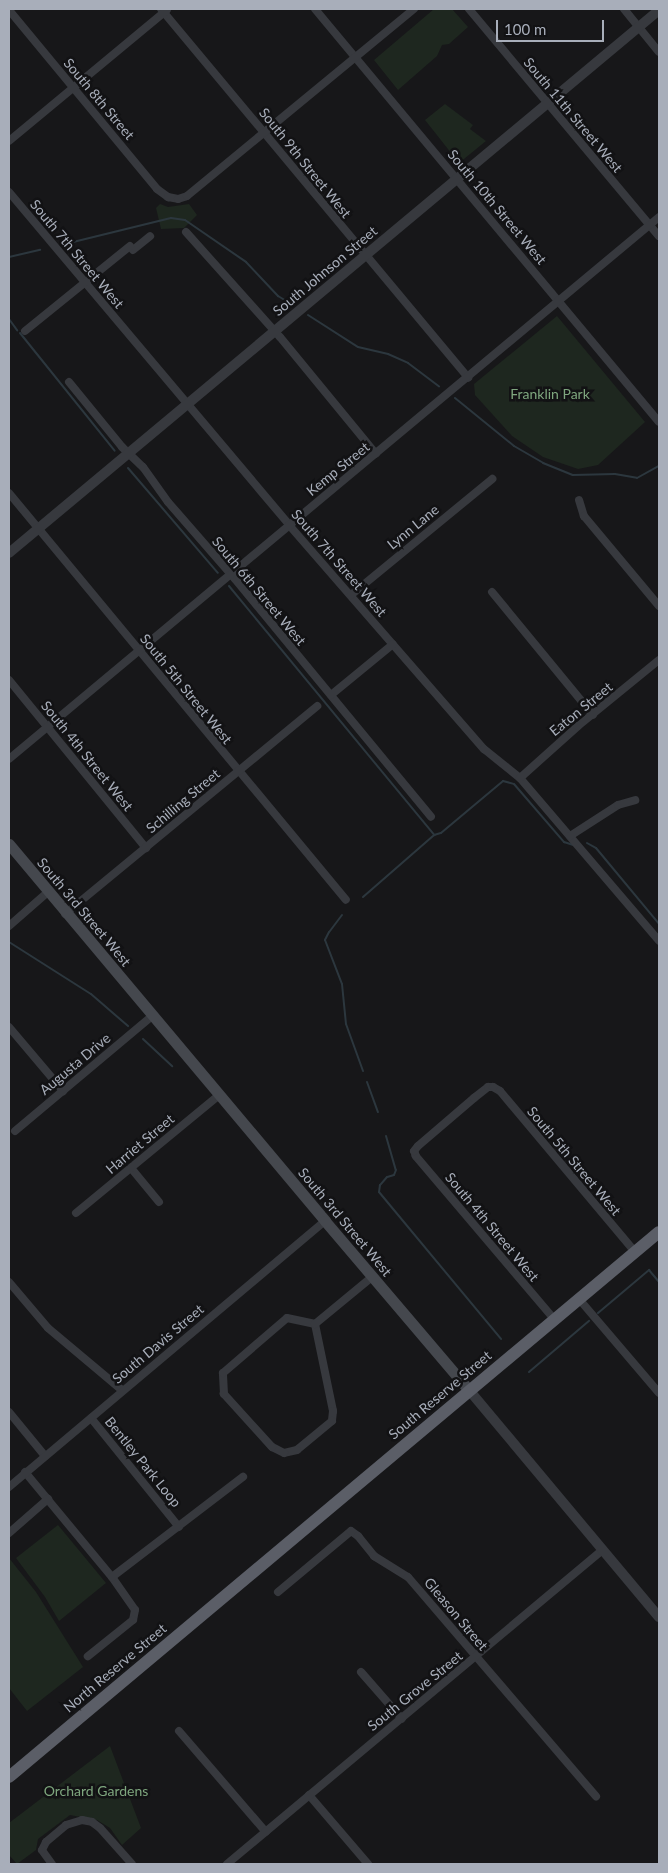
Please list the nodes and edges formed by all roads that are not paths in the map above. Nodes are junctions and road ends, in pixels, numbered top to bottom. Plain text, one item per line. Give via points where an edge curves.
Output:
1 (316, 9) edge
2 (414, 9) edge
3 (469, 9) edge
4 (624, 9) edge
5 (9, 10) edge
6 (164, 10) edge
7 (659, 10) edge
8 (638, 27) junction
9 (659, 52) edge
10 (355, 56) junction
11 (74, 89) junction
12 (547, 103) junction
13 (264, 132) junction
14 (9, 141) edge
15 (458, 179) junction
16 (9, 192) edge
17 (659, 217) edge
18 (650, 225) junction
19 (186, 232) dead end
20 (150, 236) dead end
21 (659, 236) edge
22 (364, 255) junction
23 (85, 283) junction
24 (559, 301) junction
25 (25, 331) dead end
26 (275, 331) junction
27 (468, 378) junction
28 (69, 382) dead end
29 (188, 404) junction
30 (659, 422) edge
31 (129, 453) junction
32 (376, 454) junction
33 (492, 479) dead end
34 (9, 493) edge
35 (579, 500) dead end
36 (289, 526) junction
37 (39, 529) junction
38 (9, 554) edge
39 (230, 574) junction
40 (492, 592) dead end
41 (351, 595) junction
42 (659, 606) edge
43 (393, 644) junction
44 (139, 651) junction
45 (659, 660) edge
46 (9, 680) edge
47 (331, 695) junction
48 (317, 706) dead end
49 (593, 715) junction
50 (48, 727) junction
51 (9, 759) edge
52 (238, 771) junction
53 (520, 778) junction
54 (635, 800) dead end
55 (431, 816) dead end
56 (570, 836) junction
57 (9, 844) edge
58 (146, 848) junction
59 (48, 892) junction
60 (346, 900) dead end
61 (65, 914) junction
62 (9, 926) edge
63 (659, 941) edge
64 (152, 1016) junction
65 (9, 1028) edge
66 (493, 1086) joint
67 (63, 1091) junction
68 (219, 1095) junction
69 (15, 1132) dead end
70 (131, 1168) junction
71 (159, 1202) dead end
72 (76, 1213) dead end
73 (325, 1221) junction
74 (659, 1232) edge
75 (636, 1252) junction
76 (372, 1277) junction
77 (9, 1282) edge
78 (579, 1299) junction
79 (554, 1319) junction
80 (315, 1324) junction
81 (122, 1390) junction
82 (469, 1390) junction
83 (659, 1393) edge
84 (9, 1412) edge
85 (90, 1418) junction
86 (45, 1456) junction
87 (25, 1472) junction
88 (243, 1477) dead end
89 (9, 1487) edge
90 (48, 1499) junction
91 (179, 1527) junction
92 (9, 1533) edge
93 (603, 1550) junction
94 (112, 1577) junction
95 (240, 1583) joint
96 (278, 1592) dead end
97 (659, 1617) edge
98 (88, 1656) dead end
99 (476, 1658) junction
100 (362, 1672) dead end
101 (402, 1719) junction
102 (179, 1731) dead end
103 (9, 1777) edge
104 (309, 1795) junction
105 (596, 1796) dead end
106 (266, 1832) junction
107 (52, 1864) edge
108 (132, 1864) edge
109 (227, 1864) edge
110 (368, 1864) edge

1 - 10 street, South 10th Street West
2 - 10 street
3 - 12 street, South 11th Street West
4 - 8 street
5 - 11 street, South 8th Street
6 - 11 street
6 - 13 street, South 9th Street West
7 - 8 street, South Johnson Street
8 - 9 street
8 - 12 street, South Johnson Street
10 - 13 street
10 - 15 street, South 10th Street West
11 - 13 street, South 8th Street via 162,195 173,199 187,196
11 - 14 street
12 - 15 street, South Johnson Street
12 - 18 street, South 11th Street West
13 - 22 street, South 9th Street West
15 - 22 street, South Johnson Street
15 - 24 street, South 10th Street West
16 - 23 street, South 7th Street West
17 - 18 street, Kemp Street
18 - 21 street, South 11th Street West
18 - 24 street, Kemp Street
19 - 26 street
20 - 23 street
22 - 26 street, South Johnson Street
22 - 27 street, South 9th Street West
23 - 25 street
23 - 29 street, South 7th Street West
24 - 27 street, Kemp Street
24 - 30 street, South 10th Street West
26 - 29 street, South Johnson Street
26 - 32 street
27 - 32 street, Kemp Street
28 - 31 street, South 6th Street West
29 - 31 street, South Johnson Street
29 - 36 street, South 7th Street West
31 - 37 street, South Johnson Street
31 - 39 street, South 6th Street West
32 - 36 street, Kemp Street
33 - 41 street, Lynn Lane
34 - 37 street, South 5th Street West
35 - 42 street via 584,516
36 - 39 street, Kemp Street
36 - 41 street, South 7th Street West
37 - 38 street, South Johnson Street
37 - 44 street, South 5th Street West
39 - 44 street, Kemp Street
39 - 47 street, South 6th Street West
40 - 49 street
41 - 43 street, South 7th Street West
43 - 47 street
43 - 53 street, South 7th Street West via 484,748
44 - 50 street, Kemp Street
44 - 52 street, South 5th Street West
45 - 49 street, Eaton Street
46 - 50 street, South 4th Street West
47 - 55 street, South 6th Street West
48 - 52 street, Schilling Street
49 - 53 street, Eaton Street
50 - 51 street, Kemp Street
50 - 58 street, South 4th Street West
52 - 58 street, Schilling Street
52 - 60 street, South 5th Street West
53 - 56 street, South 7th Street West
54 - 56 street via 618,805
56 - 63 street, South 7th Street West
57 - 59 main road, South 3rd Street West
58 - 61 street, Schilling Street
59 - 61 main road, South 3rd Street West
59 - 62 street
61 - 64 main road, South 3rd Street West
64 - 67 street, Augusta Drive
64 - 68 main road, South 3rd Street West
65 - 67 street
66 - 75 street, South 5th Street West
66 - 79 street, South 4th Street West via 474,1098 414,1151
67 - 69 street, Augusta Drive
68 - 70 street, Harriet Street
68 - 73 main road, South 3rd Street West
70 - 71 street
70 - 72 street, Harriet Street
73 - 76 main road, South 3rd Street West
73 - 81 street, South Davis Street
74 - 75 highway, South Reserve Street
75 - 78 highway, South Reserve Street
76 - 80 street
76 - 82 main road, South 3rd Street West
77 - 81 street via 48,1328
78 - 79 highway, South Reserve Street
78 - 83 street
79 - 82 highway, South Reserve Street
80 - 80 street via 286,1318 223,1373 224,1394 272,1447 284,1453 297,1450 332,1421 333,1410
81 - 85 street, South Davis Street
82 - 93 street, South 3rd Street West
82 - 95 highway, South Reserve Street
84 - 86 street
85 - 86 street, South Davis Street
85 - 91 street, Bentley Park Loop
86 - 87 street, South Davis Street
87 - 89 street, South Davis Street
87 - 90 street
88 - 91 street
90 - 92 street
90 - 94 street
91 - 94 street, Bentley Park Loop
93 - 97 street, South 3rd Street West
93 - 99 street, South Grove Street
94 - 98 street via 135,1610 133,1620
95 - 103 highway, North Reserve Street
96 - 99 street, Gleason Street via 351,1531 380,1560 408,1576
99 - 101 street, South Grove Street
99 - 105 street, Gleason Street
100 - 101 street
101 - 104 street, South Grove Street
102 - 106 street
104 - 106 street, South Grove Street
104 - 110 street
106 - 109 street, South Grove Street
107 - 108 street via 42,1850 46,1842 66,1825 82,1820 100,1828

